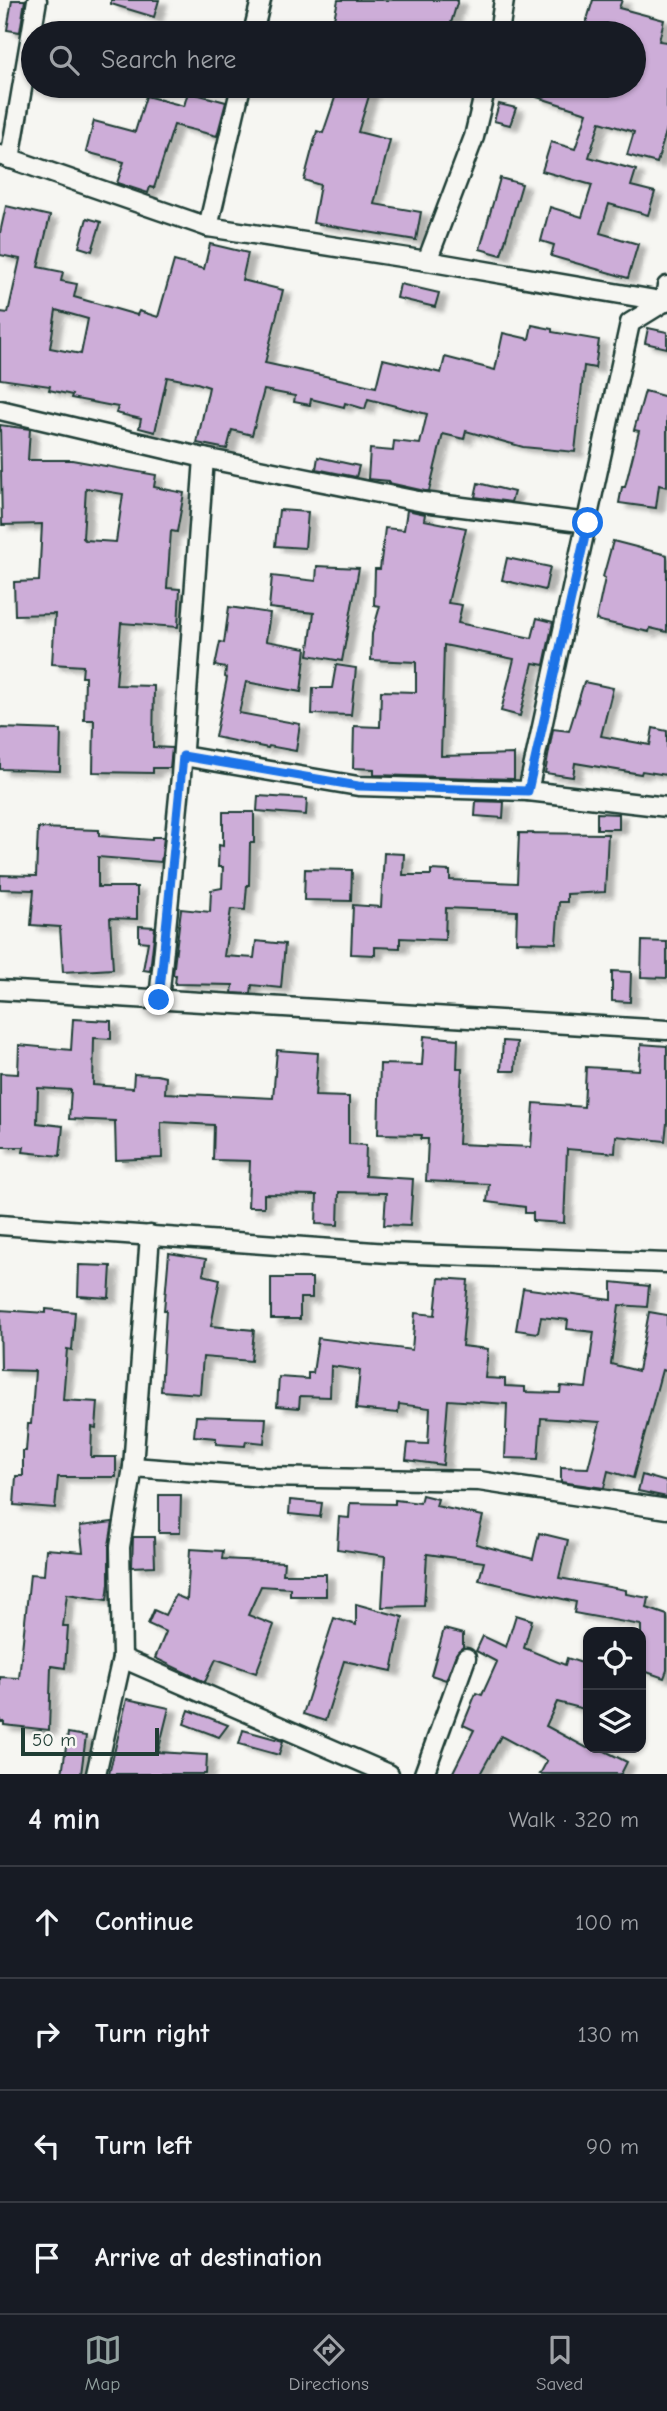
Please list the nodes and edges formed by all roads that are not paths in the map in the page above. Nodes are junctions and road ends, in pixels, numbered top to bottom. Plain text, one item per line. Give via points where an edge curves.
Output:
1 (37, 0) edge
2 (261, 0) edge
3 (504, 0) edge
4 (33, 21) edge
5 (256, 21) edge
6 (501, 21) edge
7 (21, 78) edge
8 (238, 98) edge
9 (483, 98) edge
10 (5, 157) edge
11 (208, 227) junction
12 (427, 261) junction
13 (666, 297) edge
14 (0, 410) edge
15 (204, 457) junction
16 (588, 523) junction
17 (183, 756) junction
18 (528, 791) junction
19 (667, 807) edge
20 (0, 990) edge
21 (159, 1000) junction
22 (667, 1030) edge
23 (0, 1224) edge
24 (150, 1235) junction
25 (667, 1263) edge
26 (133, 1467) junction
27 (667, 1508) edge
28 (122, 1658) junction
29 (466, 1658) dead end
30 (96, 1774) edge
31 (389, 1774) edge
32 (424, 1774) edge

1 - 4 street
2 - 5 street
3 - 6 street
7 - 10 street
8 - 11 street
9 - 12 street via 474,137
10 - 11 street
11 - 12 street
12 - 13 street
13 - 16 street via 630,323
14 - 15 street
15 - 16 street via 423,502
15 - 17 street
16 - 18 street
17 - 18 street via 358,786
17 - 21 street
18 - 19 street
20 - 21 street
21 - 22 street
23 - 24 street
24 - 25 street via 388,1253
24 - 26 street
26 - 27 street via 264,1476 479,1480
26 - 28 street via 120,1547
28 - 30 street
28 - 31 street
29 - 32 street

